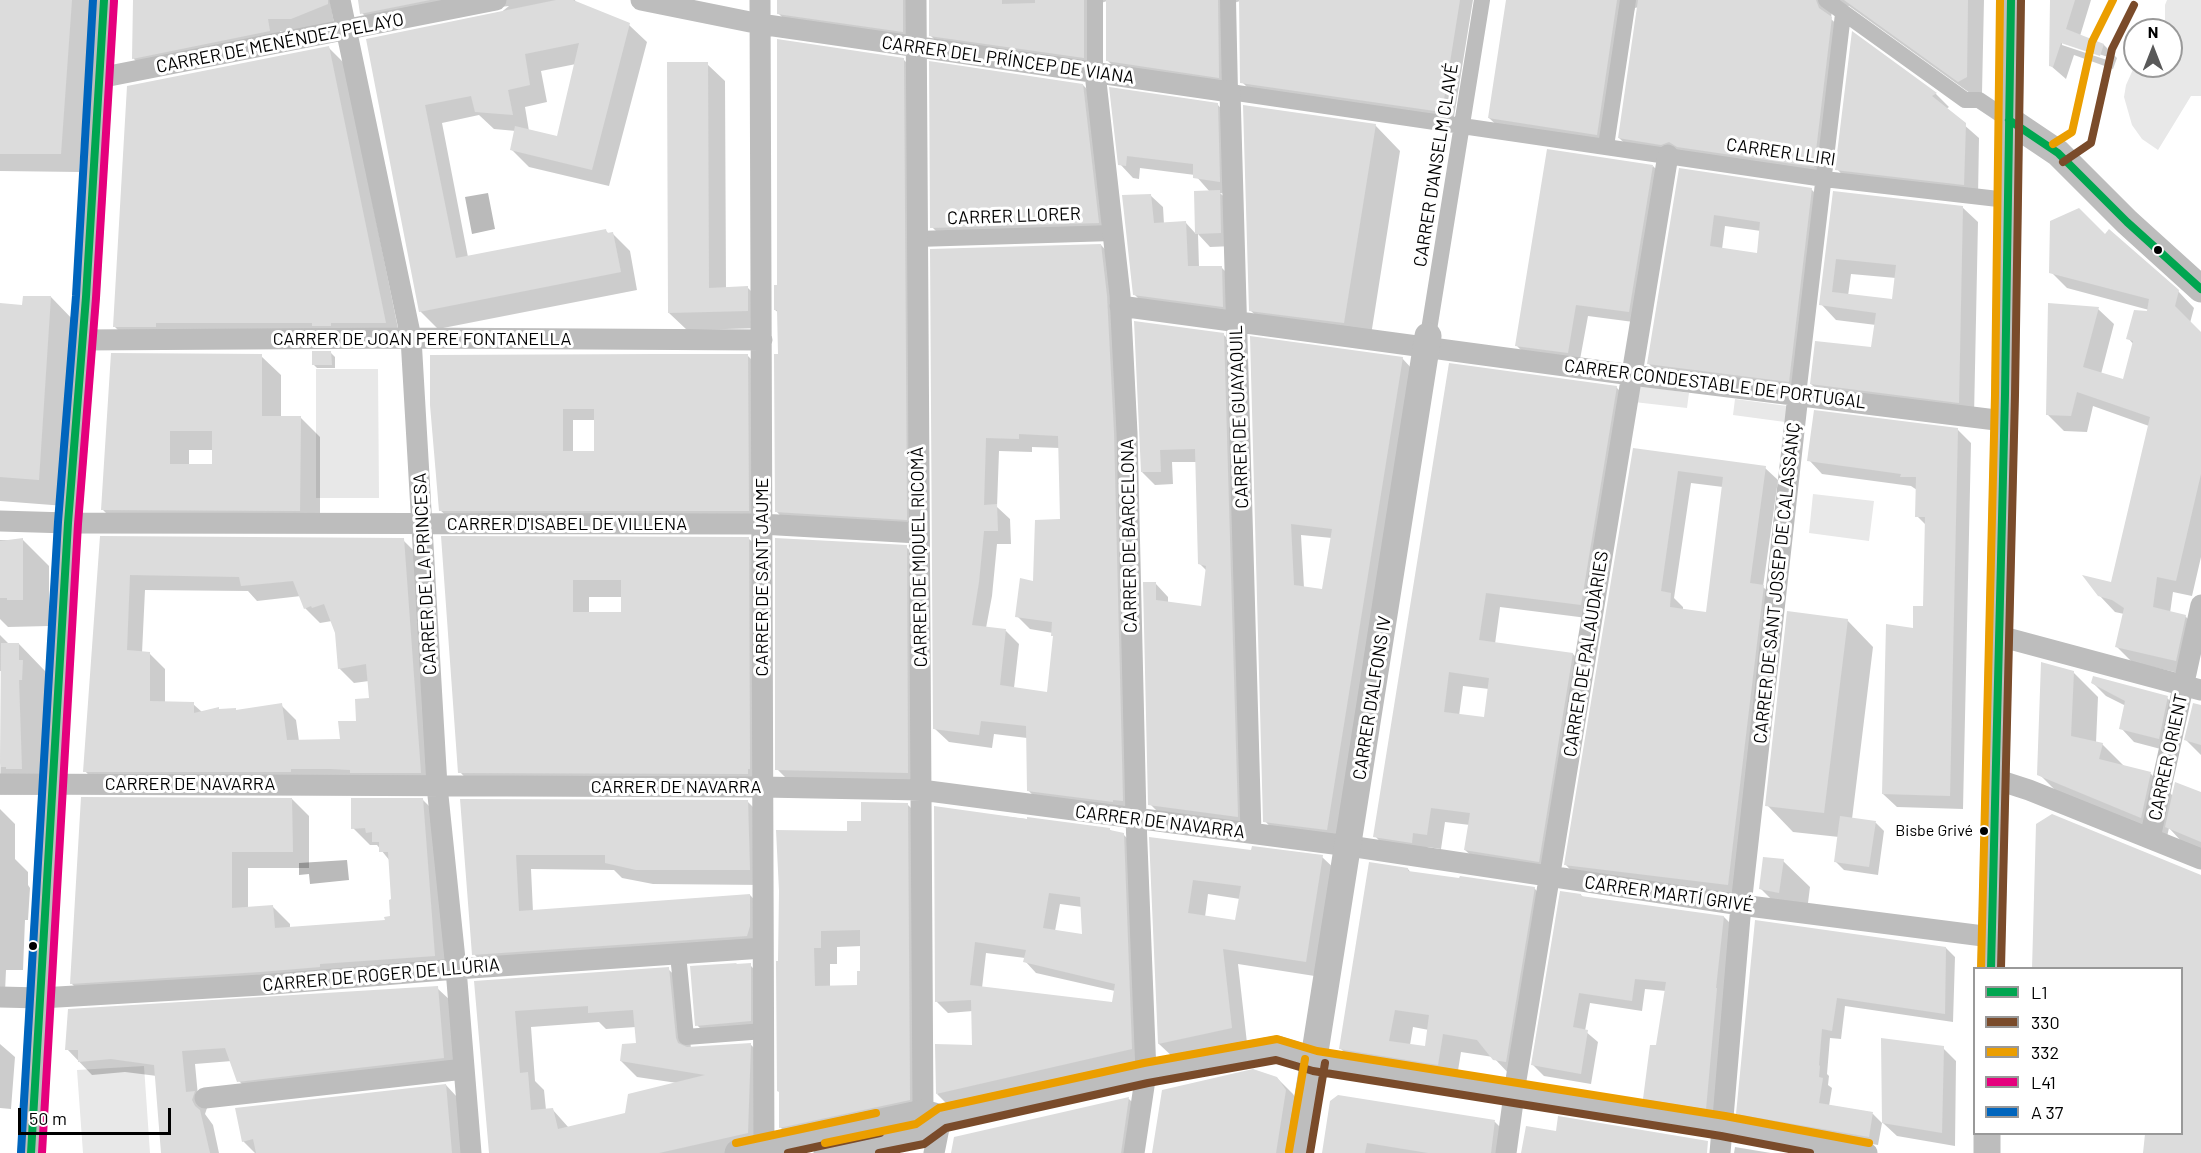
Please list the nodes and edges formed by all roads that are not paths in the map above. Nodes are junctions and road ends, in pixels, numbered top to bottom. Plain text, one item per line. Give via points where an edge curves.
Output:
1 (104, 0) edge
2 (340, 0) edge
3 (496, 0) edge
4 (641, 0) edge
5 (760, 0) edge
6 (916, 0) edge
7 (1095, 0) edge
8 (1228, 0) edge
9 (1482, 0) edge
10 (1628, 0) edge
11 (1826, 0) edge
12 (2011, 0) edge
13 (1843, 14) junction
14 (760, 24) junction
15 (345, 30) junction
16 (916, 47) junction
17 (1095, 73) junction
18 (99, 78) junction
19 (1230, 92) junction
20 (2009, 120) junction
21 (1462, 126) junction
22 (1606, 146) junction
23 (1668, 155) junction
24 (1824, 179) junction
25 (2007, 200) junction
26 (1113, 232) junction
27 (917, 239) junction
28 (2201, 289) edge
29 (1120, 306) junction
30 (1236, 321) junction
31 (411, 338) junction
32 (82, 340) junction
33 (762, 340) junction
34 (1427, 341) junction
35 (1632, 375) junction
36 (1798, 395) junction
37 (2004, 421) junction
38 (0, 521) edge
39 (68, 524) junction
40 (422, 524) junction
41 (761, 524) junction
42 (918, 533) junction
43 (2201, 605) edge
44 (1999, 636) junction
45 (2192, 688) edge
46 (1995, 779) junction
47 (0, 784) edge
48 (54, 784) junction
49 (437, 786) junction
50 (762, 787) junction
51 (921, 790) junction
52 (1136, 819) junction
53 (1251, 833) junction
54 (2150, 838) junction
55 (1349, 846) junction
56 (2201, 859) edge
57 (1549, 876) junction
58 (1742, 905) junction
59 (1991, 937) junction
60 (763, 948) junction
61 (678, 954) junction
62 (1990, 967) edge
63 (456, 969) junction
64 (0, 996) edge
65 (41, 998) junction
66 (764, 1032) junction
67 (1315, 1061) junction
68 (464, 1069) junction
69 (1146, 1073) junction
70 (1514, 1094) junction
71 (205, 1098) dead end
72 (932, 1115) junction
73 (1723, 1126) junction
74 (1987, 1135) edge
75 (755, 1151) edge
76 (31, 1153) edge
77 (471, 1153) edge
78 (827, 1153) edge
79 (934, 1153) edge
80 (1134, 1153) edge
81 (1299, 1153) edge
82 (1506, 1153) edge
83 (1720, 1153) edge
84 (1867, 1153) edge
85 (1987, 1153) edge

1 - 18 street
2 - 15 street, CARRER DE LA PRINCESA
3 - 15 street, CARRER DE MENÉNDEZ PELAYO
4 - 14 street, CARRER DEL PRÍNCEP DE VIANA
5 - 14 street, CARRER DE SANT JAUME
6 - 16 street, CARRER DE MIQUEL RICOMÀ
7 - 17 street, CARRER DE BARCELONA
8 - 19 street, CARRER DE GUAYAQUIL
9 - 21 street, CARRER D'ANSELM CLAVÉ
10 - 22 street
11 - 13 street
12 - 20 street
13 - 20 street via 1965,100 1979,100
13 - 24 street, CARRER DE SANT JOSEP DE CALASSANÇ
14 - 16 street, CARRER DEL PRÍNCEP DE VIANA
14 - 33 street, CARRER DE SANT JAUME
15 - 18 street, CARRER DE MENÉNDEZ PELAYO
15 - 31 street, CARRER DE LA PRINCESA
16 - 17 street, CARRER DEL PRÍNCEP DE VIANA
16 - 27 street, CARRER DE MIQUEL RICOMÀ
17 - 19 street, CARRER DEL PRÍNCEP DE VIANA
17 - 26 street, CARRER DE BARCELONA
18 - 32 street
19 - 21 street, CARRER DEL PRÍNCEP DE VIANA
19 - 30 street, CARRER DE GUAYAQUIL
20 - 25 street
20 - 28 street via 2058,153
21 - 22 street, CARRER LLIRI
21 - 34 street, CARRER D'ANSELM CLAVÉ
22 - 23 street, CARRER LLIRI
23 - 24 street, CARRER LLIRI
23 - 35 street, CARRER DE PALAUDÀRIES
24 - 25 street, CARRER LLIRI
24 - 36 street, CARRER DE SANT JOSEP DE CALASSANÇ
25 - 37 street
26 - 27 street, CARRER LLORER
26 - 29 street, CARRER DE BARCELONA
27 - 42 street, CARRER DE MIQUEL RICOMÀ
29 - 30 street, CARRER CONDESTABLE DE PORTUGAL
29 - 52 street, CARRER DE BARCELONA via 1127,433
30 - 34 street, CARRER CONDESTABLE DE PORTUGAL
30 - 53 street, CARRER DE GUAYAQUIL
31 - 32 street, CARRER DE JOAN PERE FONTANELLA
31 - 33 street, CARRER DE JOAN PERE FONTANELLA
31 - 40 street, CARRER DE LA PRINCESA
32 - 39 street
33 - 41 street, CARRER DE SANT JAUME
34 - 35 street, CARRER CONDESTABLE DE PORTUGAL
34 - 55 street, CARRER D'ALFONS IV
35 - 36 street, CARRER CONDESTABLE DE PORTUGAL
35 - 57 street, CARRER DE PALAUDÀRIES
36 - 37 street, CARRER CONDESTABLE DE PORTUGAL
36 - 58 street, CARRER DE SANT JOSEP DE CALASSANÇ
37 - 44 street
38 - 39 street, CARRER D'ISABEL DE VILLENA
39 - 40 street, CARRER D'ISABEL DE VILLENA
39 - 48 street
40 - 41 street, CARRER D'ISABEL DE VILLENA
40 - 49 street, CARRER DE LA PRINCESA
41 - 42 street, CARRER D'ISABEL DE VILLENA
41 - 50 street, CARRER DE SANT JAUME
42 - 51 street, CARRER DE MIQUEL RICOMÀ
43 - 45 street, CARRER ORIENT
44 - 45 street
44 - 46 street
45 - 54 street, CARRER ORIENT
46 - 54 street
46 - 59 street
47 - 48 street, CARRER DE NAVARRA
48 - 49 street, CARRER DE NAVARRA
48 - 65 street
49 - 50 street, CARRER DE NAVARRA
49 - 63 street, CARRER DE LA PRINCESA
50 - 51 street, CARRER DE NAVARRA
50 - 60 street, CARRER DE SANT JAUME
51 - 52 street, CARRER DE NAVARRA
51 - 72 street, CARRER DE MIQUEL RICOMÀ
52 - 53 street, CARRER DE NAVARRA
52 - 69 street, CARRER DE BARCELONA
53 - 55 street, CARRER DE NAVARRA
54 - 56 street
55 - 57 street, CARRER MARTÍ GRIVÉ
55 - 67 street, CARRER D'ALFONS IV
57 - 58 street, CARRER MARTÍ GRIVÉ
57 - 70 street, CARRER DE PALAUDÀRIES
58 - 59 street, CARRER MARTÍ GRIVÉ
58 - 73 street, CARRER DE SANT JOSEP DE CALASSANÇ
59 - 62 street
60 - 61 street, CARRER DE ROGER DE LLÚRIA
60 - 66 street, CARRER DE SANT JAUME
61 - 63 street, CARRER DE ROGER DE LLÚRIA
61 - 66 street via 686,1037
63 - 65 street, CARRER DE ROGER DE LLÚRIA
63 - 68 street, CARRER DE LA PRINCESA
64 - 65 street, CARRER DE ROGER DE LLÚRIA
65 - 76 street
66 - 75 street, CARRER DE SANT JAUME
67 - 69 street via 1277,1048
67 - 70 street
67 - 81 street, CARRER D'ALFONS IV
68 - 71 street
68 - 77 street, CARRER DE LA PRINCESA
69 - 72 street
69 - 80 street, CARRER DE BARCELONA
70 - 73 street
70 - 82 street, CARRER DE PALAUDÀRIES
72 - 75 street
72 - 78 street via 920,1134
72 - 79 street, CARRER DE MIQUEL RICOMÀ
73 - 83 street, CARRER DE SANT JOSEP DE CALASSANÇ
73 - 84 street
74 - 85 street

